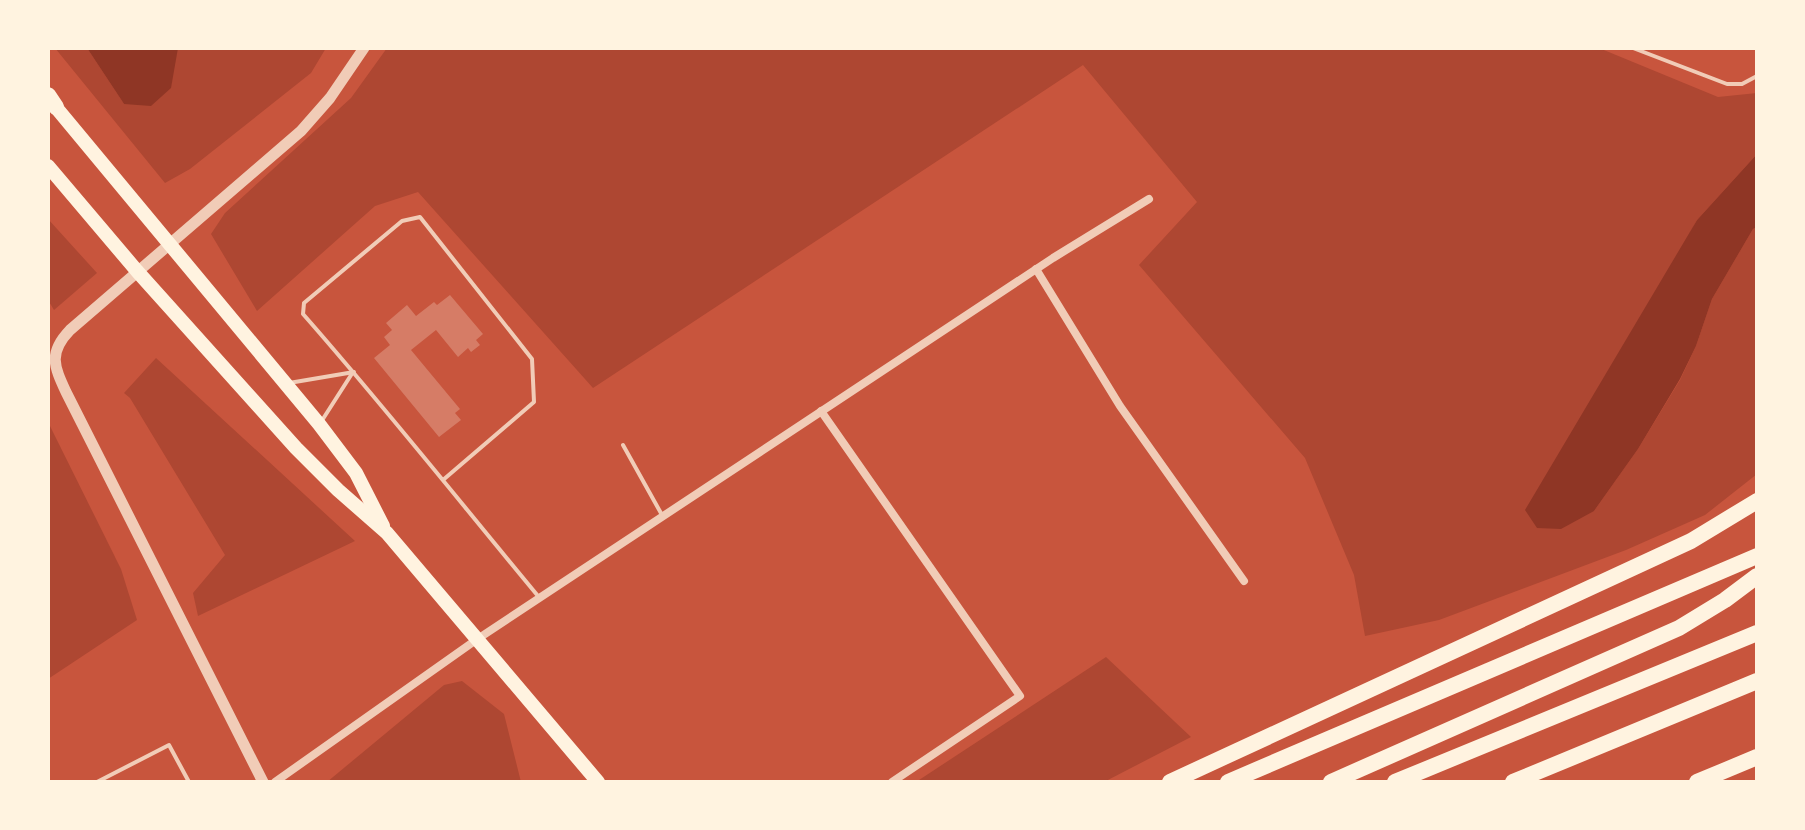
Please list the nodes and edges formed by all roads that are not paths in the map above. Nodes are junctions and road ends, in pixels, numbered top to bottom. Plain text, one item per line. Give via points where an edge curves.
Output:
1 (364, 48) edge
2 (1633, 48) edge
3 (1757, 76) edge
4 (51, 100) edge
5 (48, 166) edge
6 (1149, 199) dead end
7 (169, 243) junction
8 (1036, 269) junction
9 (137, 271) junction
10 (354, 372) junction
11 (286, 383) junction
12 (821, 411) junction
13 (319, 424) junction
14 (623, 445) dead end
15 (443, 480) junction
16 (1757, 501) edge
17 (663, 517) junction
18 (387, 533) junction
19 (1757, 556) edge
20 (1757, 576) edge
21 (1244, 581) dead end
22 (540, 598) junction
23 (1757, 633) edge
24 (476, 640) junction
25 (1757, 681) edge
26 (1757, 757) edge
27 (97, 782) edge
28 (189, 782) edge
29 (263, 782) edge
30 (275, 782) edge
31 (598, 782) edge
32 (892, 782) edge
33 (1170, 782) edge
34 (1228, 782) edge
35 (1331, 782) edge
36 (1395, 782) edge
37 (1513, 782) edge
38 (1697, 782) edge

1 - 7 street via 301,131
2 - 3 lane via 1727,84
4 - 7 main road
5 - 9 main road
6 - 8 street
7 - 9 street
7 - 11 main road
8 - 12 street
8 - 21 street via 1120,406
9 - 18 main road via 296,448
9 - 29 street via 60,341 55,363
10 - 11 lane
10 - 13 lane
10 - 15 lane
10 - 15 lane via 303,314 304,303 402,221 420,217 532,359 534,402
11 - 13 main road
12 - 17 street
12 - 32 street via 1020,696
13 - 18 main road via 356,473
14 - 17 lane
15 - 22 lane
16 - 33 highway via 1691,541
17 - 22 street
18 - 24 main road
19 - 34 highway
20 - 35 highway via 1703,614 1622,654
22 - 24 street
23 - 36 highway
24 - 30 street
24 - 31 main road
25 - 37 highway
26 - 38 highway
27 - 28 lane via 169,745

